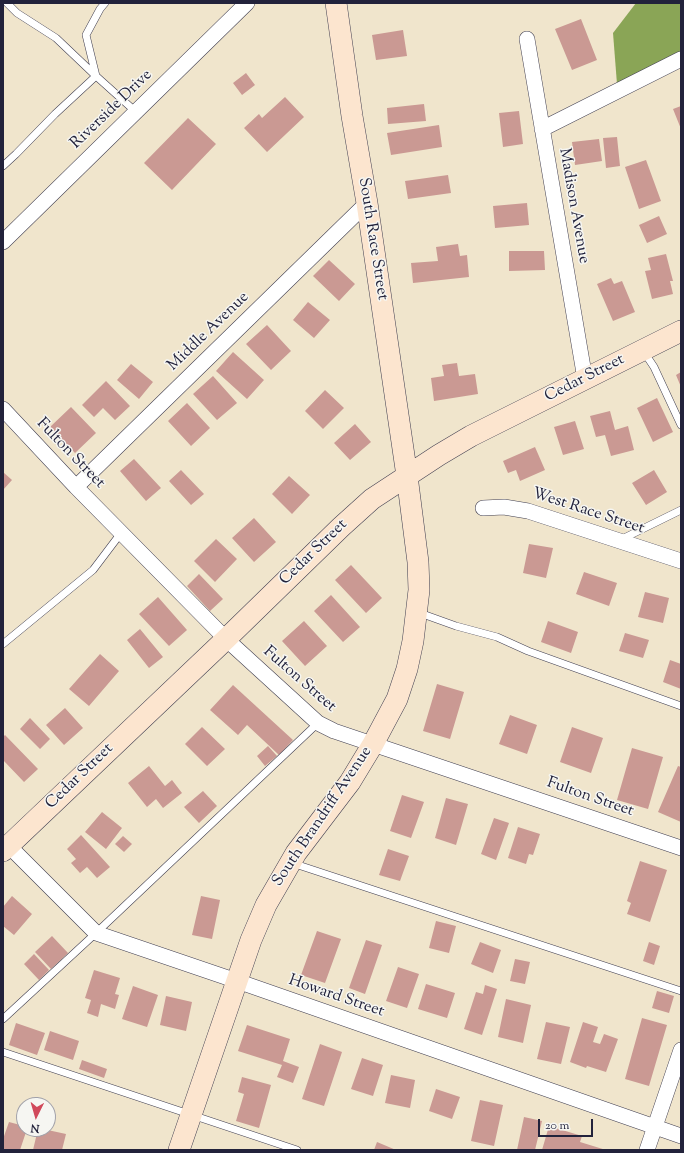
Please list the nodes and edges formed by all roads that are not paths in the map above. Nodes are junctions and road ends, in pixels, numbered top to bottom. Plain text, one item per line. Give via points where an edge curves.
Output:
1 (7, 3) edge
2 (105, 3) edge
3 (246, 3) edge
4 (336, 3) edge
5 (527, 39) dead end
6 (681, 59) edge
7 (96, 76) junction
8 (136, 112) junction
9 (542, 129) junction
10 (3, 166) edge
11 (367, 203) junction
12 (3, 242) edge
13 (681, 331) edge
14 (642, 350) junction
15 (585, 379) junction
16 (3, 409) edge
17 (681, 425) edge
18 (407, 476) junction
19 (76, 487) junction
20 (483, 508) dead end
21 (681, 510) edge
22 (121, 533) junction
23 (619, 540) junction
24 (681, 561) edge
25 (416, 612) junction
26 (226, 639) junction
27 (3, 644) edge
28 (681, 706) edge
29 (318, 723) junction
30 (373, 744) junction
31 (6, 848) edge
32 (681, 848) edge
33 (290, 862) junction
34 (96, 933) junction
35 (237, 981) junction
36 (681, 991) edge
37 (3, 1019) edge
38 (681, 1050) edge
39 (3, 1052) edge
40 (191, 1114) junction
41 (655, 1128) junction
42 (681, 1136) edge
43 (179, 1150) edge
44 (297, 1150) edge
45 (647, 1150) edge

1 - 7 lane via 17,13 56,38
2 - 7 lane via 86,36
3 - 8 street, Riverside Drive
4 - 11 main road, South Race Street
5 - 9 street, Madison Avenue
6 - 9 street
7 - 8 lane
7 - 10 lane
8 - 12 street, Riverside Drive
9 - 15 street, Madison Avenue
11 - 18 main road, South Race Street
11 - 19 street, Middle Avenue
13 - 14 main road, Cedar Street
14 - 15 main road, Cedar Street
14 - 17 lane via 654,367
15 - 18 main road, Cedar Street via 471,436
16 - 19 street, Fulton Street
18 - 25 main road, South Brandriff Avenue via 418,562
18 - 26 main road, Cedar Street via 372,499 340,527
19 - 22 street, Fulton Street
20 - 23 street, West Race Street via 504,507 528,511
21 - 23 lane
22 - 26 street, Fulton Street
22 - 27 lane via 93,570
23 - 24 street, West Race Street
25 - 28 lane via 497,637 528,651
25 - 30 main road, South Brandriff Avenue via 413,641 397,699
26 - 29 street, Fulton Street
26 - 31 main road, Cedar Street
29 - 30 street, Fulton Street
29 - 34 lane
30 - 32 street, Fulton Street
30 - 33 main road, South Brandriff Avenue via 350,782
31 - 34 street, Howard Street
33 - 35 main road, South Brandriff Avenue via 266,905
33 - 36 lane
34 - 35 street, Howard Street
34 - 37 lane
35 - 40 main road, South Brandriff Avenue
35 - 41 street, Howard Street
38 - 41 street
39 - 40 lane
40 - 43 main road, South Brandriff Avenue
40 - 44 lane
41 - 42 street, Howard Street
41 - 45 street

